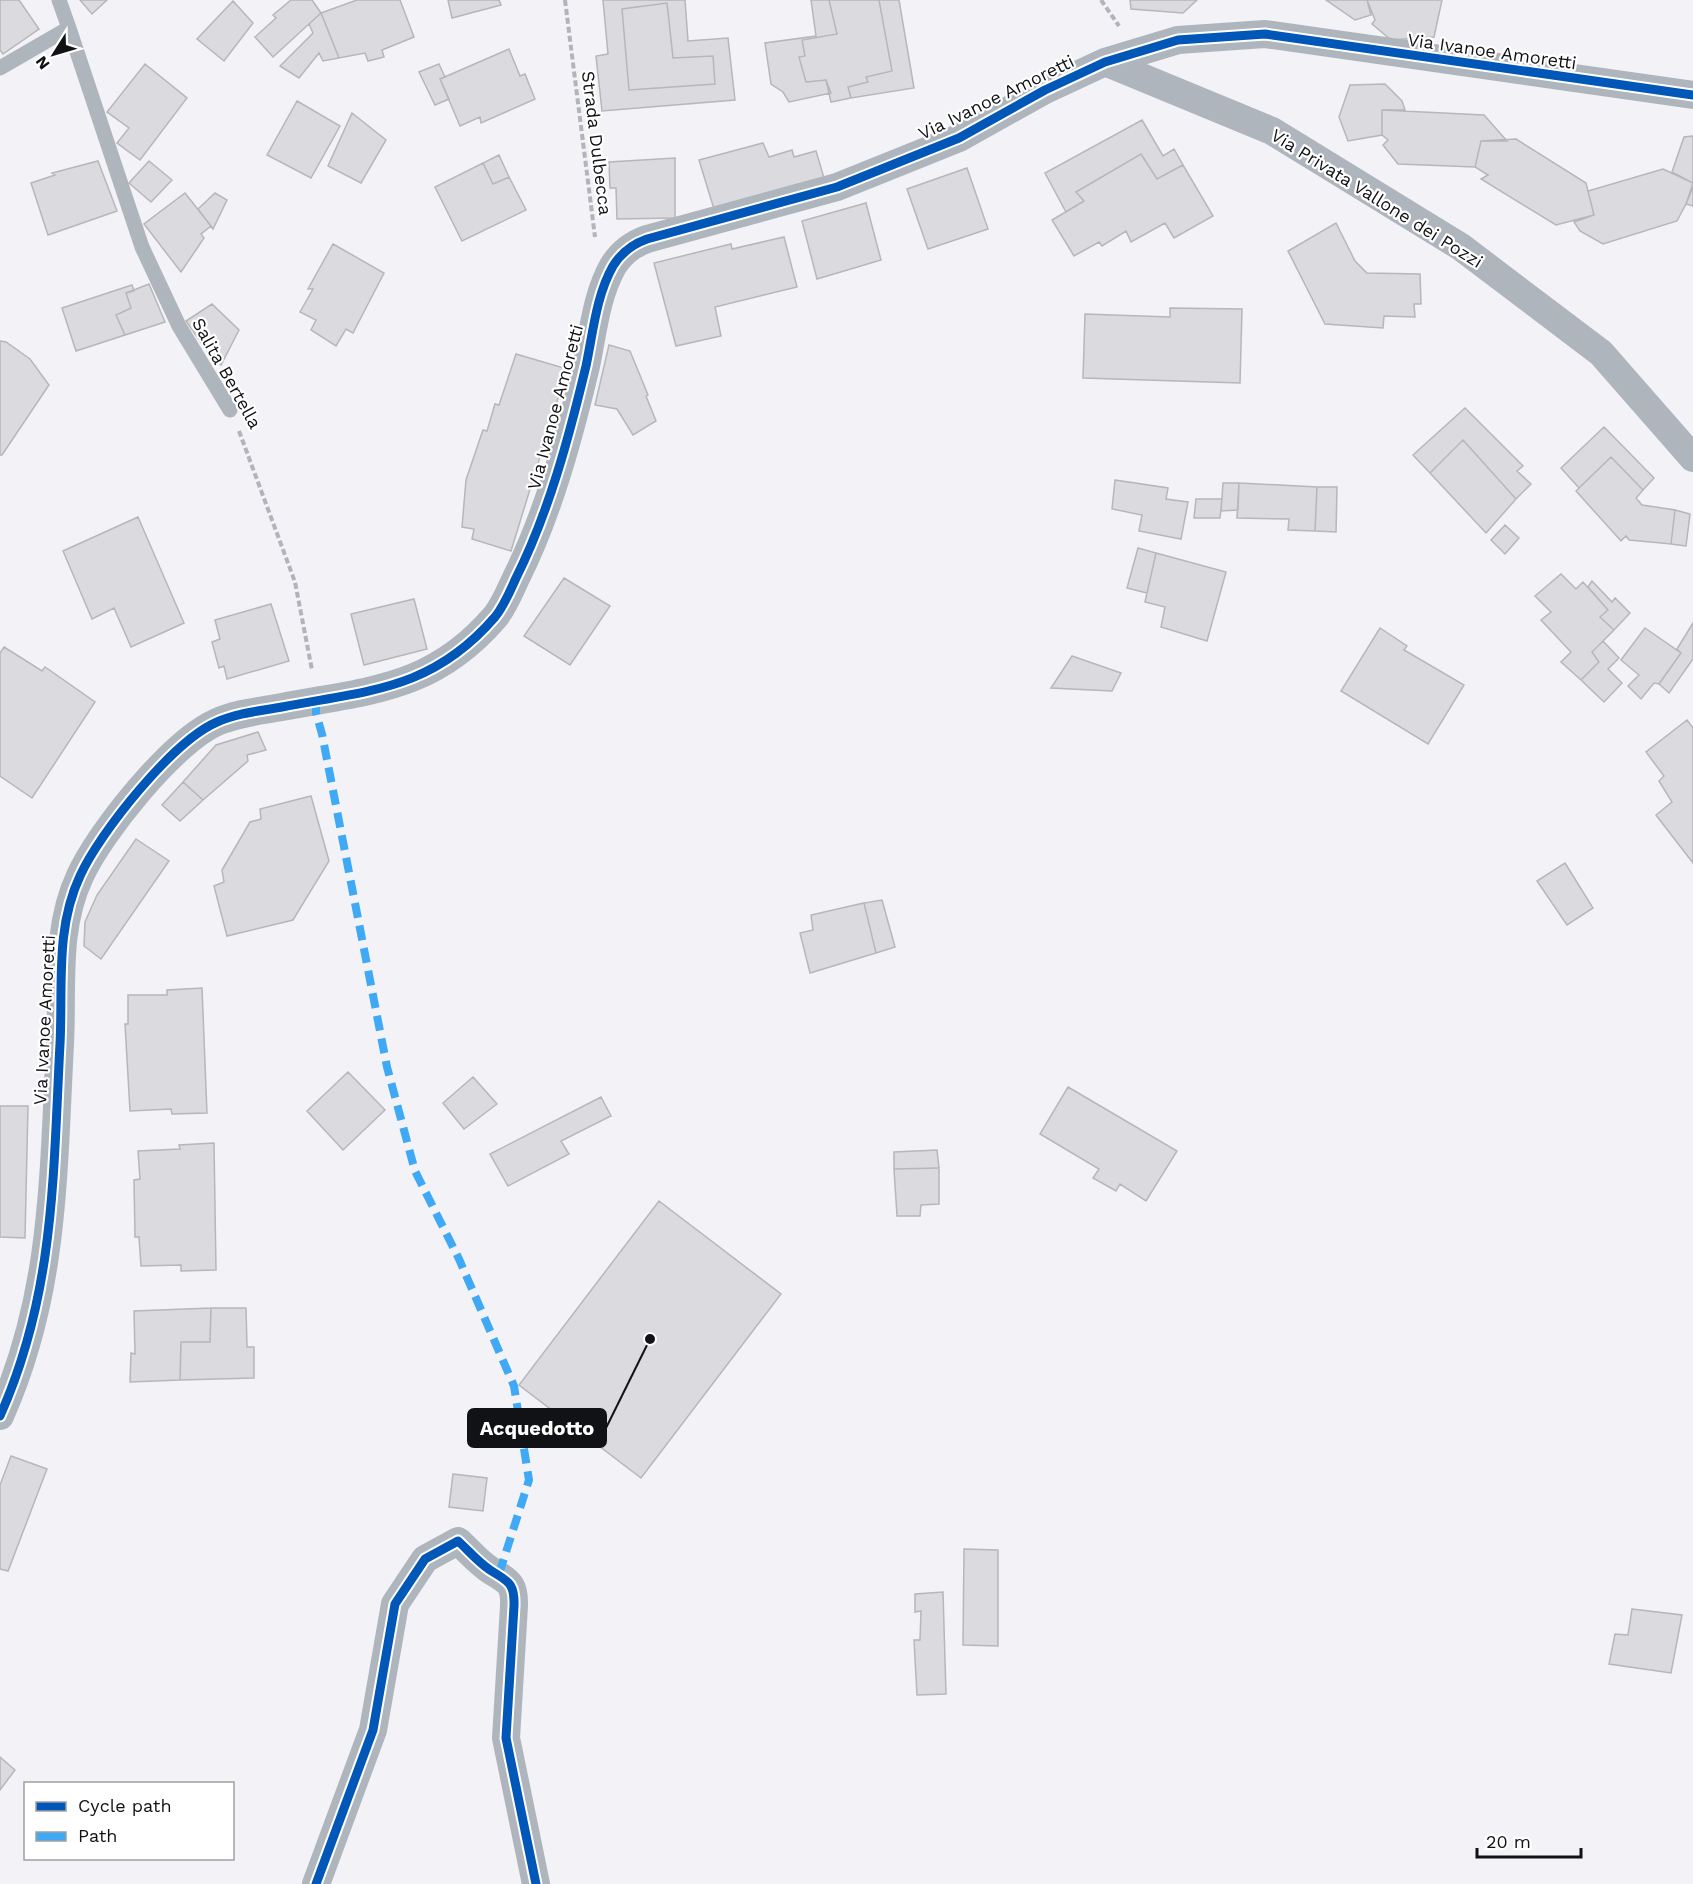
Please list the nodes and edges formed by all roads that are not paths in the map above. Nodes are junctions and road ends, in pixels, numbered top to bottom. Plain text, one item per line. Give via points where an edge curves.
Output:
1 (60, 0) edge
2 (69, 28) junction
3 (1105, 62) junction
4 (0, 68) edge
5 (1693, 95) edge
6 (230, 410) road end
7 (1693, 458) edge
8 (7, 1377) edge
9 (0, 1416) edge
10 (316, 1884) edge
11 (536, 1884) edge

1 - 2 lane, Salita Bertella
2 - 4 lane
2 - 6 lane, Salita Bertella via 146,257 178,326
3 - 5 street, Via Ivanoe Amoretti via 1179,40 1265,34
3 - 7 street, Via Privata Vallone dei Pozzi via 1272,131 1461,247 1601,353
3 - 8 street, Via Ivanoe Amoretti via 959,138 837,187 636,243 616,261 602,289 557,472 531,548 499,613 462,650 414,679 384,689 231,716 198,732 156,770 81,873 72,895 61,951 50,1230 36,1309
8 - 9 street, Via Ivanoe Amoretti
10 - 11 street via 373,1730 395,1604 425,1559 458,1541 512,1588 506,1738

